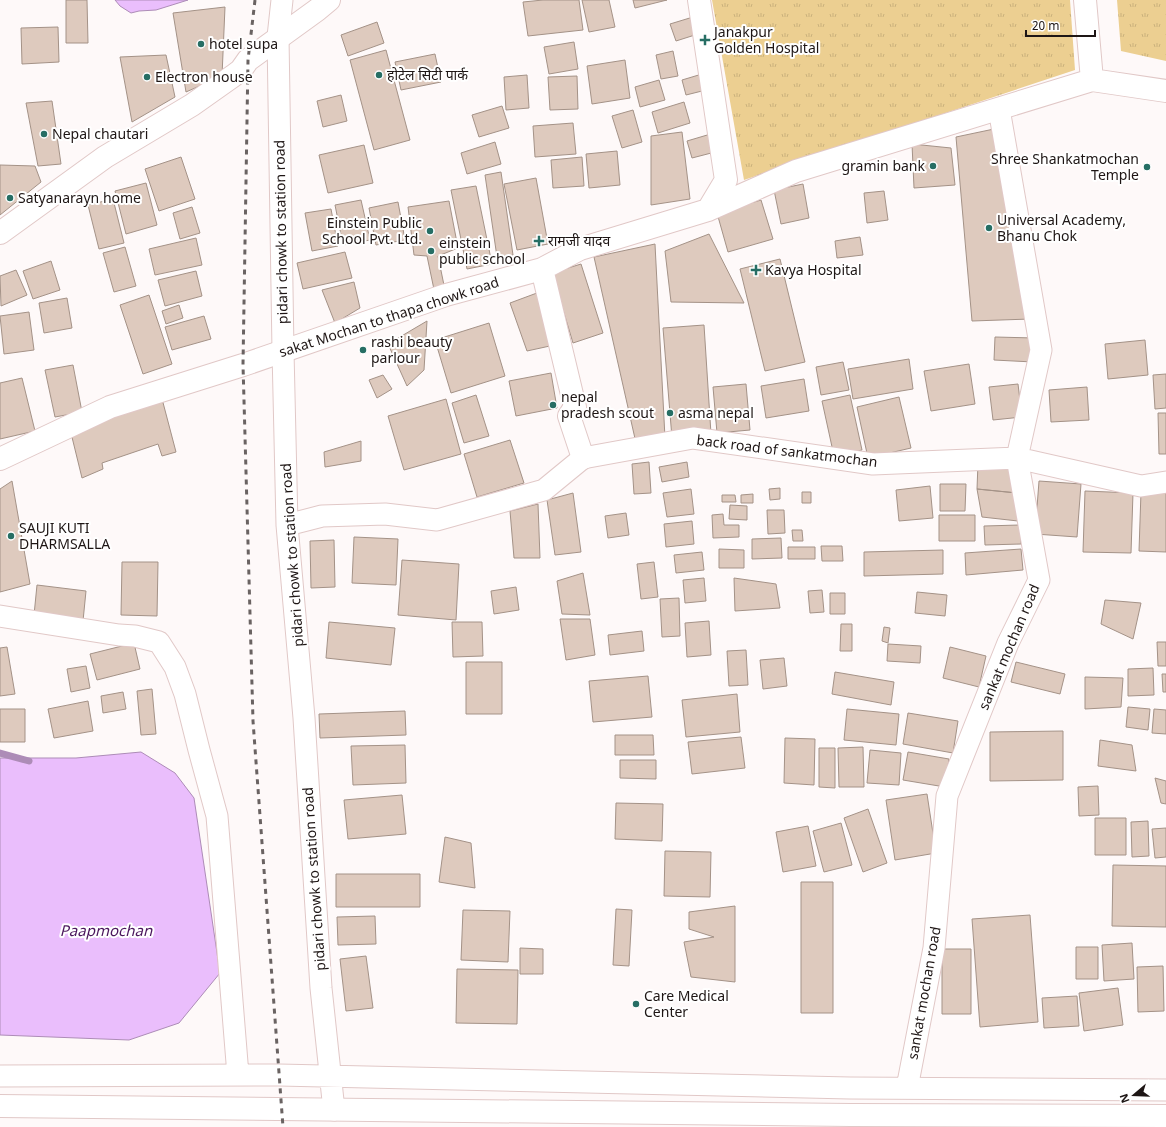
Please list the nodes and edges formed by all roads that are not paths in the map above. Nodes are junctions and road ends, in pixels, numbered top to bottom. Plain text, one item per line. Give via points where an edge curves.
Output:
1 (282, 0) edge
2 (329, 0) edge
3 (699, 0) edge
4 (1085, 0) edge
5 (278, 37) junction
6 (1092, 80) junction
7 (1166, 91) edge
8 (999, 109) junction
9 (708, 210) junction
10 (0, 233) edge
11 (542, 269) junction
12 (283, 351) junction
13 (583, 458) junction
14 (1017, 458) junction
15 (0, 460) edge
16 (1166, 482) edge
17 (287, 525) junction
18 (0, 616) edge
19 (238, 1075) junction
20 (0, 1076) edge
21 (330, 1077) junction
22 (907, 1088) junction
23 (1166, 1090) edge
24 (0, 1106) edge
25 (334, 1110) junction
26 (1166, 1116) edge

1 - 5 street, pidari chowk to station road
2 - 5 main road
3 - 9 main road via 726,180
4 - 6 main road
5 - 10 main road via 248,60 241,70 192,105 105,157
5 - 12 street, pidari chowk to station road
6 - 7 main road
6 - 8 main road, sakat Mochan to thapa chowk road
8 - 9 main road, sakat Mochan to thapa chowk road via 796,171
8 - 14 street, sankat mochan road via 1042,350
9 - 11 main road, sakat Mochan to thapa chowk road via 580,249
11 - 12 main road, sakat Mochan to thapa chowk road via 446,295
11 - 13 main road via 575,407 569,416
12 - 15 main road, sakat Mochan to thapa chowk road via 110,407
12 - 17 street, pidari chowk to station road
13 - 14 street, back road of sankatmochan via 693,438 873,464
13 - 17 street, back road of sankatmochan via 544,490 437,520 386,514 322,516
14 - 16 street, back road of sankatmochan via 1141,486
14 - 22 street, sankat mochan road via 1039,580 1008,643 947,796 934,948
17 - 21 street, pidari chowk to station road via 304,718 321,988
18 - 19 street via 135,636 159,642 175,667 185,694 217,816
19 - 20 street
19 - 21 street
21 - 22 street
21 - 25 street, pidari chowk to station road
22 - 23 street
24 - 25 main road
25 - 26 main road

